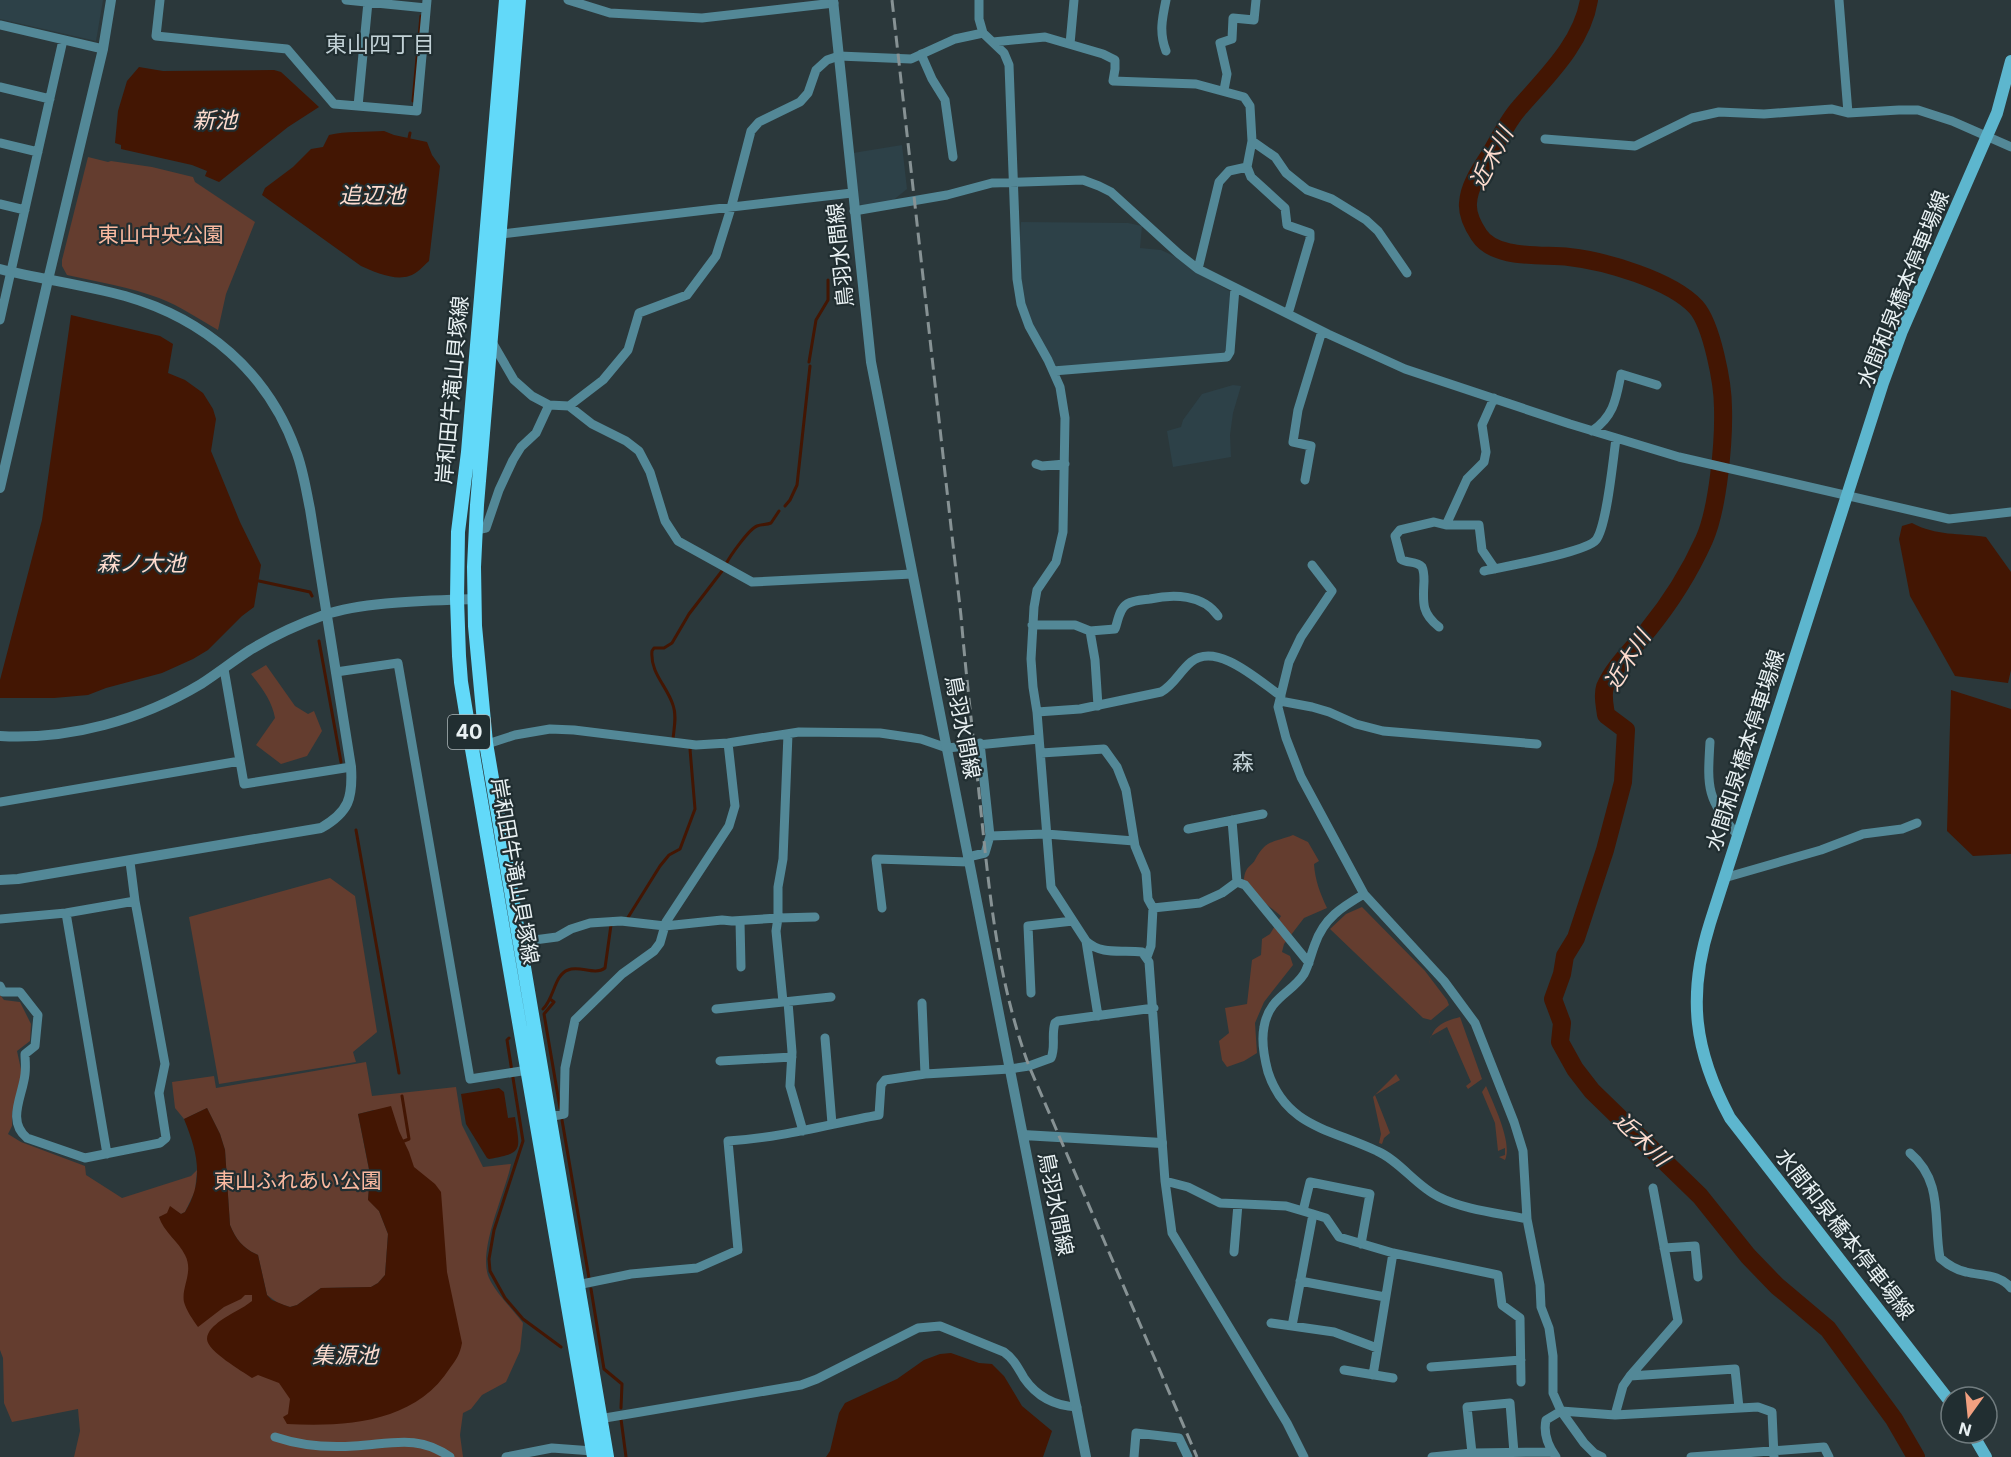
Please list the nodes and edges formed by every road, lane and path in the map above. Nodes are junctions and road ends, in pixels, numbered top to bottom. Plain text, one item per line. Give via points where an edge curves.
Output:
1 (111, 0) edge
2 (160, 0) edge
3 (346, 0) edge
4 (506, 0) edge
5 (519, 0) edge
6 (568, 0) edge
7 (979, 0) edge
8 (1074, 0) edge
9 (1166, 0) edge
10 (1256, 0) edge
11 (1839, 0) edge
12 (834, 1) edge
13 (368, 2) junction
14 (427, 4) edge
15 (0, 25) edge
16 (983, 33) junction
17 (63, 40) junction
18 (993, 42) junction
19 (1070, 44) junction
20 (104, 50) junction
21 (1166, 51) dead end
22 (921, 54) junction
23 (839, 56) junction
24 (2011, 62) edge
25 (0, 87) edge
26 (1224, 90) junction
27 (50, 99) junction
28 (358, 106) junction
29 (1848, 112) junction
30 (1988, 137) junction
31 (1545, 139) dead end
32 (1252, 141) junction
33 (0, 143) edge
34 (2011, 147) edge
35 (38, 152) junction
36 (952, 157) dead end
37 (1247, 167) junction
38 (1014, 182) junction
39 (852, 193) junction
40 (0, 204) edge
41 (731, 208) junction
42 (25, 210) junction
43 (854, 211) junction
44 (501, 234) junction
45 (1198, 269) junction
46 (6, 270) edge
47 (1407, 273) dead end
48 (48, 280) junction
49 (1235, 288) junction
50 (1288, 314) junction
51 (0, 320) edge
52 (1322, 331) junction
53 (492, 342) junction
54 (1053, 371) junction
55 (1657, 385) dead end
56 (1494, 398) junction
57 (549, 405) junction
58 (569, 406) junction
59 (1592, 431) junction
60 (1616, 439) junction
61 (1036, 464) dead end
62 (1065, 464) junction
63 (1305, 480) dead end
64 (0, 488) edge
65 (1848, 495) junction
66 (2011, 512) edge
67 (1446, 525) junction
68 (476, 530) junction
69 (1312, 565) dead end
70 (1495, 569) junction
71 (1484, 571) dead end
72 (912, 574) junction
73 (457, 599) junction
74 (474, 599) junction
75 (326, 615) junction
76 (1218, 616) dead end
77 (1032, 625) junction
78 (1439, 627) dead end
79 (1090, 631) junction
80 (224, 669) junction
81 (336, 672) junction
82 (1280, 698) junction
83 (1098, 706) junction
84 (1037, 712) junction
85 (788, 734) junction
86 (0, 736) edge
87 (1040, 739) junction
88 (1710, 742) dead end
89 (486, 743) junction
90 (728, 743) junction
91 (980, 743) junction
92 (1537, 744) dead end
93 (947, 748) junction
94 (472, 749) junction
95 (1041, 753) junction
96 (240, 761) junction
97 (351, 766) junction
98 (0, 802) edge
99 (1263, 814) dead end
100 (1232, 820) junction
101 (1917, 823) dead end
102 (1188, 829) dead end
103 (1046, 834) junction
104 (990, 836) junction
105 (1738, 836) junction
106 (1134, 841) junction
107 (968, 860) junction
108 (130, 862) junction
109 (1724, 878) junction
110 (0, 880) edge
111 (1237, 882) junction
112 (1364, 894) junction
113 (135, 901) junction
114 (882, 908) dead end
115 (1153, 908) junction
116 (66, 913) junction
117 (816, 917) dead end
118 (778, 918) junction
119 (0, 919) edge
120 (740, 921) junction
121 (1073, 921) junction
122 (665, 926) junction
123 (1086, 941) junction
124 (519, 942) junction
125 (1147, 957) junction
126 (1309, 963) junction
127 (741, 968) dead end
128 (0, 986) edge
129 (1031, 993) dead end
130 (831, 997) dead end
131 (785, 1002) junction
132 (922, 1003) dead end
133 (1154, 1008) junction
134 (716, 1009) dead end
135 (1098, 1016) junction
136 (825, 1038) dead end
137 (792, 1057) junction
138 (720, 1061) dead end
139 (1010, 1069) junction
140 (528, 1070) junction
141 (925, 1074) junction
142 (548, 1117) junction
143 (832, 1124) junction
144 (803, 1131) junction
145 (1023, 1136) junction
146 (1162, 1143) junction
147 (1910, 1153) dead end
148 (106, 1154) junction
149 (1165, 1181) junction
150 (1653, 1188) dead end
151 (1238, 1204) junction
152 (1308, 1212) junction
153 (1527, 1219) junction
154 (1360, 1244) junction
155 (1664, 1248) junction
156 (1234, 1252) dead end
157 (1392, 1253) junction
158 (1698, 1277) dead end
159 (1300, 1281) junction
160 (577, 1285) junction
161 (2011, 1288) edge
162 (1385, 1297) junction
163 (1271, 1323) dead end
164 (1292, 1326) junction
165 (1377, 1348) junction
166 (1521, 1360) junction
167 (1431, 1367) dead end
168 (1344, 1370) dead end
169 (1373, 1375) junction
170 (1630, 1376) junction
171 (1393, 1378) dead end
172 (1521, 1382) dead end
173 (1939, 1388) edge
174 (1077, 1407) junction
175 (1739, 1408) junction
176 (1561, 1411) junction
177 (1615, 1415) junction
178 (599, 1419) junction
179 (275, 1437) dead end
180 (1472, 1453) junction
181 (1514, 1453) junction
182 (593, 1454) edge
183 (1554, 1454) edge
184 (1774, 1454) edge
185 (450, 1457) edge
186 (506, 1457) edge
187 (607, 1457) edge
188 (1086, 1457) edge
189 (1134, 1457) edge
190 (1188, 1457) edge
191 (1304, 1457) edge
192 (1432, 1457) edge
193 (1602, 1457) edge
194 (1691, 1457) edge
195 (1829, 1457) edge

1 - 20 street
2 - 28 street via 156,36 287,49 334,104
3 - 13 street
4 - 73 main road, 岸和田牛滝山貝塚線 / 40 via 458,532
5 - 44 main road, 岸和田牛滝山貝塚線 / 40
6 - 12 street via 610,13 702,18
7 - 16 street
8 - 19 street
9 - 21 street via 1160,26
10 - 26 street via 1254,20 1233,18 1232,39 1220,43 1227,74
11 - 29 street
12 - 23 street, 鳥羽水間線
13 - 14 street
13 - 28 street
14 - 28 street via 417,111
15 - 17 street
16 - 18 street
16 - 22 street via 955,39
17 - 20 street
17 - 27 street
18 - 19 street via 1045,37
18 - 38 street via 1009,65
19 - 26 street via 1114,60 1113,81 1196,84
20 - 48 street
22 - 23 street via 911,59
22 - 36 street via 945,100
23 - 39 street, 鳥羽水間線
23 - 41 street via 816,70 808,93 800,102 759,122 751,131
24 - 30 main road, 水間和泉橋本停車場線
25 - 27 street
26 - 32 street via 1245,97 1250,106
27 - 35 street
29 - 30 street via 1918,110
29 - 31 street via 1719,112 1692,118 1635,146
30 - 34 street
30 - 65 main road, 水間和泉橋本停車場線 via 1893,355
32 - 37 street
32 - 47 street via 1275,157 1286,173 1307,190 1332,199 1366,220
33 - 35 street
35 - 42 street
37 - 45 street via 1229,171 1219,182
37 - 50 street via 1251,177 1285,208 1287,225 1310,233
38 - 43 street
38 - 45 street via 1083,180 1099,186 1111,192
38 - 54 street via 1021,304
39 - 41 street
39 - 43 street, 鳥羽水間線
40 - 42 street
41 - 44 street
41 - 58 street via 716,256 699,281 687,295 639,314 628,350 603,380
42 - 46 street
43 - 72 street, 鳥羽水間線 via 871,362
44 - 53 main road, 岸和田牛滝山貝塚線 / 40
45 - 49 street
46 - 48 street
46 - 51 street
48 - 64 street
48 - 75 street via 124,296 176,315 203,330 251,370 288,430 297,453
49 - 50 street
49 - 54 street via 1227,357
50 - 52 street
52 - 56 street via 1405,369
52 - 63 street via 1298,410 1293,442 1311,446
53 - 57 street via 514,380
53 - 68 main road, 岸和田牛滝山貝塚線 / 40
54 - 62 street via 1065,418
55 - 59 street via 1621,374 1610,414
56 - 59 street
56 - 67 street via 1482,425 1484,462 1467,479
57 - 58 street
57 - 68 street via 536,433 513,460 486,528
58 - 72 street via 639,451 665,521 678,541 752,582
59 - 60 street
60 - 65 street
60 - 70 street via 1604,517 1596,540 1569,552
61 - 62 street
62 - 77 street via 1063,532 1056,562 1037,590
65 - 66 street via 1949,519
65 - 105 main road, 水間和泉橋本停車場線
67 - 70 street via 1479,525 1482,550
67 - 78 street via 1434,522 1400,530 1395,536 1401,560 1422,567 1425,613
68 - 74 main road, 岸和田牛滝山貝塚線 / 40
69 - 82 street via 1332,591 1301,637 1289,662
70 - 71 street
72 - 93 street, 鳥羽水間線
73 - 74 street
73 - 75 street via 354,608
73 - 94 main road, 岸和田牛滝山貝塚線 / 40 via 461,682
74 - 89 main road, 岸和田牛滝山貝塚線 / 40
75 - 80 street via 267,640
75 - 81 street
76 - 79 street via 1203,602 1189,598 1155,598 1125,605 1115,629
77 - 79 street via 1075,625
77 - 84 street via 1031,669
79 - 83 street
80 - 86 street via 175,699 111,724 43,735
80 - 96 street
81 - 97 street
81 - 140 street via 398,663 470,1078
82 - 83 street via 1226,658 1204,656 1190,663 1161,692
82 - 92 street via 1383,731
82 - 112 street via 1278,707 1286,738 1301,777
83 - 84 street
84 - 87 street
85 - 90 street
85 - 93 street via 880,732
85 - 118 street
87 - 91 street
87 - 95 street
88 - 105 street via 1708,784 1719,812
89 - 90 street via 550,729 696,745
89 - 94 street
89 - 124 main road, 岸和田牛滝山貝塚線 / 40
90 - 122 street via 733,817
91 - 93 street
91 - 104 street
93 - 107 street, 鳥羽水間線
94 - 140 main road, 岸和田牛滝山貝塚線 / 40
95 - 103 street
95 - 106 street via 1104,749 1126,790
96 - 97 street via 244,784
96 - 98 street
97 - 108 street via 350,800 334,821 321,828
99 - 100 street
100 - 102 street
100 - 111 street
101 - 109 street via 1863,834
103 - 104 street
103 - 106 street
103 - 121 street via 1051,887
104 - 107 street via 985,853
105 - 109 main road, 水間和泉橋本停車場線
106 - 115 street
107 - 114 street via 876,859
107 - 139 street, 鳥羽水間線
108 - 110 street
108 - 113 street
109 - 173 main road, 水間和泉橋本停車場線 via 1703,944 1697,983 1700,1040 1714,1087 1730,1118
111 - 115 street via 1200,903
111 - 126 street via 1245,885
112 - 126 street via 1329,918
112 - 153 street via 1444,981 1475,1023 1523,1151
113 - 116 street
113 - 148 street via 165,1064 159,1094 166,1138 160,1143
115 - 125 street
116 - 119 street
116 - 148 street
117 - 118 street
118 - 120 street
118 - 131 street via 776,931
120 - 122 street
120 - 127 street
121 - 123 street
121 - 129 street via 1028,926
122 - 124 street via 621,921 590,923 548,939
122 - 142 street via 654,951 622,974 575,1020 565,1068 564,1114
123 - 125 street via 1100,950 1143,952
123 - 135 street
124 - 142 main road, 岸和田牛滝山貝塚線 / 40
125 - 133 street
126 - 153 street via 1304,975 1274,1002 1264,1025 1262,1046 1270,1082 1287,1107 1316,1127 1379,1151 1439,1197
128 - 148 street via 3,992 20,992 38,1015 35,1046 25,1054 26,1073 16,1107 21,1133 85,1158
130 - 131 street
131 - 134 street
131 - 137 street
132 - 141 street
133 - 135 street
133 - 146 street
135 - 139 street via 1055,1023 1051,1058
136 - 143 street
137 - 138 street
137 - 144 street via 790,1086
139 - 141 street
139 - 145 street, 鳥羽水間線
140 - 182 main road, 岸和田牛滝山貝塚線 / 40
141 - 143 street via 882,1082 879,1115
142 - 160 main road, 岸和田牛滝山貝塚線 / 40
143 - 144 street
144 - 160 street via 728,1141 738,1250 697,1268 631,1274
145 - 146 street
145 - 174 street, 鳥羽水間線
146 - 149 street
147 - 161 street via 1922,1164 1934,1195 1940,1258 1964,1272 1995,1276
149 - 151 street via 1188,1186 1220,1203
149 - 191 street via 1172,1233
150 - 155 street
151 - 152 street via 1286,1206
151 - 156 street
152 - 154 street via 1326,1218 1339,1237
152 - 154 street via 1310,1182 1370,1194
152 - 159 street
153 - 176 street via 1541,1307 1550,1328 1553,1393
154 - 157 street
155 - 158 street via 1695,1246
155 - 170 street via 1678,1321
157 - 162 street
157 - 166 street via 1498,1275 1503,1305 1520,1318
159 - 162 street
159 - 164 street
160 - 178 main road, 岸和田牛滝山貝塚線 / 40
162 - 165 street
163 - 164 street
164 - 165 street via 1334,1332
165 - 169 street
166 - 167 street
166 - 172 street
168 - 169 street
169 - 171 street
170 - 175 street via 1735,1369
170 - 177 street
174 - 178 street via 1062,1407 1039,1395 1012,1357 1004,1352 940,1326 918,1328 801,1385
174 - 188 street, 鳥羽水間線
175 - 177 street
175 - 184 street via 1758,1407 1772,1412
176 - 177 street
176 - 183 street via 1546,1420 1545,1435
176 - 193 street via 1584,1443
178 - 187 main road, 岸和田牛滝山貝塚線 / 40
179 - 185 street via 297,1444 329,1446 422,1443
180 - 181 street
180 - 181 street via 1467,1407 1510,1403
180 - 192 street
181 - 183 street
182 - 186 street via 552,1448
184 - 194 street
184 - 195 street via 1824,1447
189 - 190 street via 1136,1433 1179,1438

